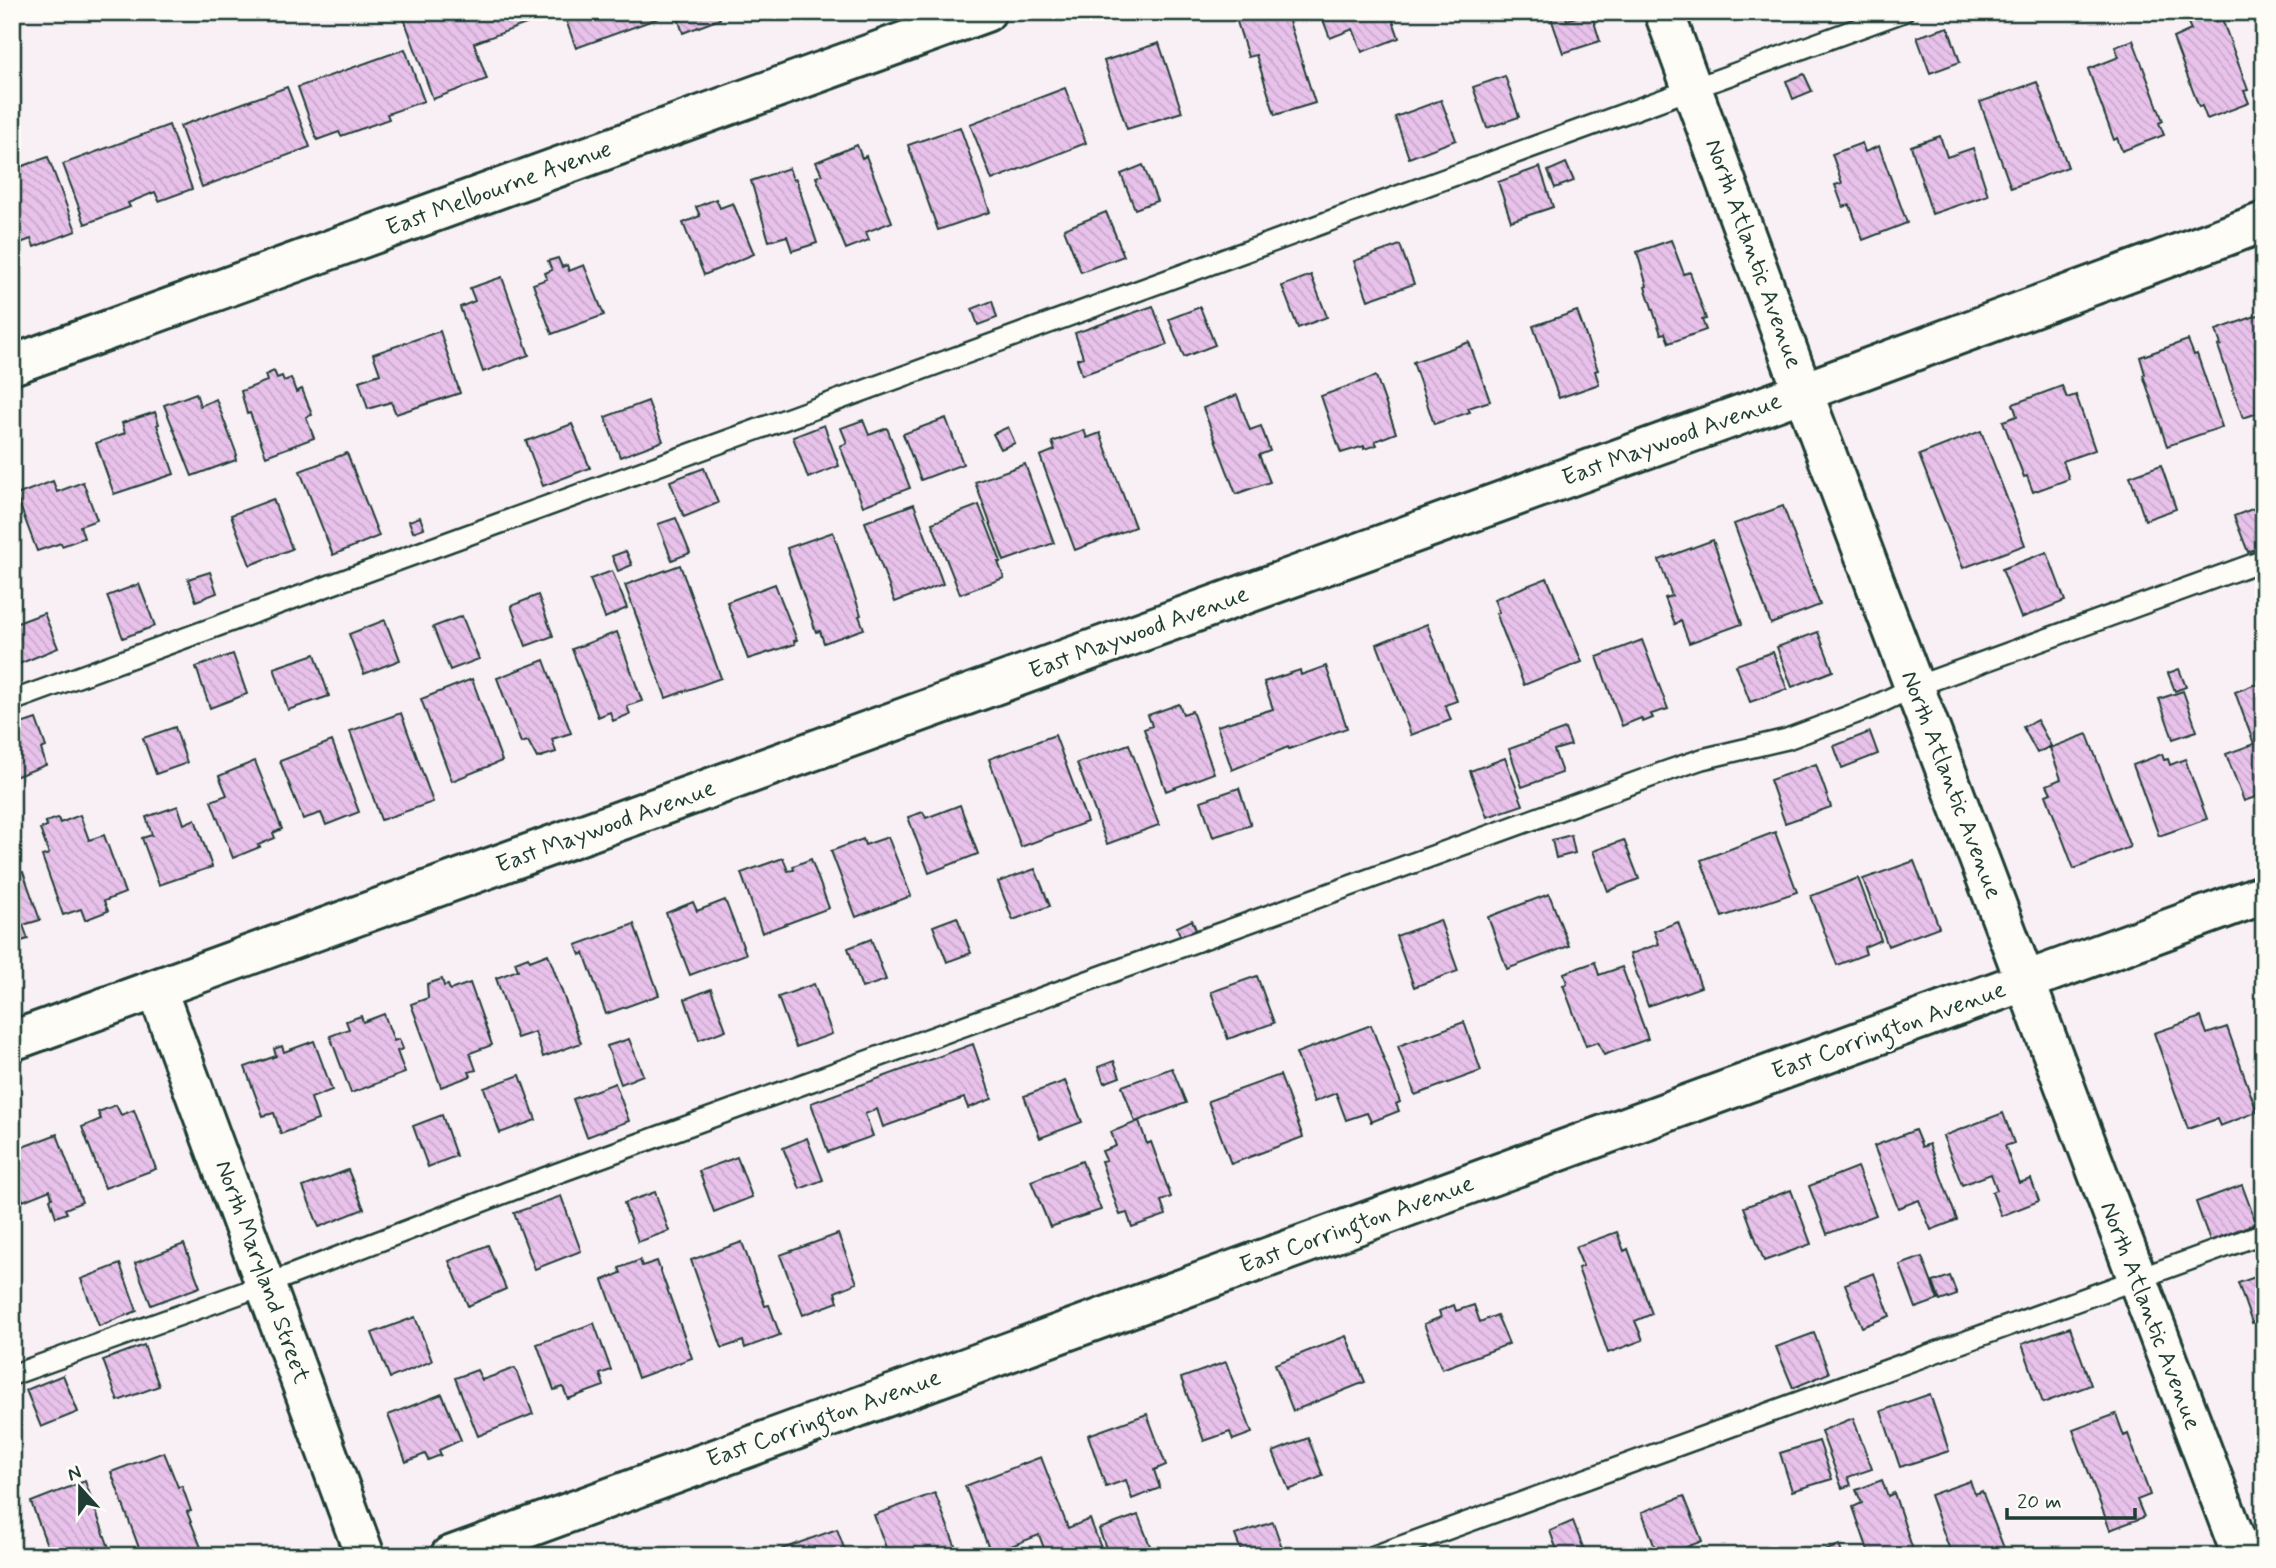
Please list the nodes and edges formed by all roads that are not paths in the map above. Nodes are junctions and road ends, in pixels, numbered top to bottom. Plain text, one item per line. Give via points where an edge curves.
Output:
1 (986, 12) edge
2 (1664, 12) edge
3 (1903, 12) edge
4 (1692, 88) junction
5 (2264, 222) edge
6 (12, 365) edge
7 (1803, 392) junction
8 (2264, 560) edge
9 (1914, 687) junction
10 (12, 701) edge
11 (2264, 894) edge
12 (2025, 981) junction
13 (157, 990) junction
14 (12, 1041) edge
15 (2264, 1233) edge
16 (2136, 1280) junction
17 (267, 1284) junction
18 (12, 1375) edge
19 (365, 1556) edge
20 (450, 1556) edge
21 (1374, 1556) edge
22 (2242, 1556) edge

1 - 6 street, East Melbourne Avenue
2 - 4 street, North Atlantic Avenue
3 - 4 lane
4 - 7 street, North Atlantic Avenue
4 - 10 lane
5 - 7 street, East Maywood Avenue
7 - 9 street, North Atlantic Avenue
7 - 13 street, East Maywood Avenue
8 - 9 lane
9 - 12 street, North Atlantic Avenue
9 - 17 lane via 1787,739 1667,771 531,1183
11 - 12 street, East Corrington Avenue
12 - 16 street, North Atlantic Avenue
12 - 20 street, East Corrington Avenue
13 - 14 street, East Maywood Avenue
13 - 17 street, North Maryland Street
15 - 16 lane
16 - 21 lane
16 - 22 street, North Atlantic Avenue
17 - 18 lane
17 - 19 street, North Maryland Street

